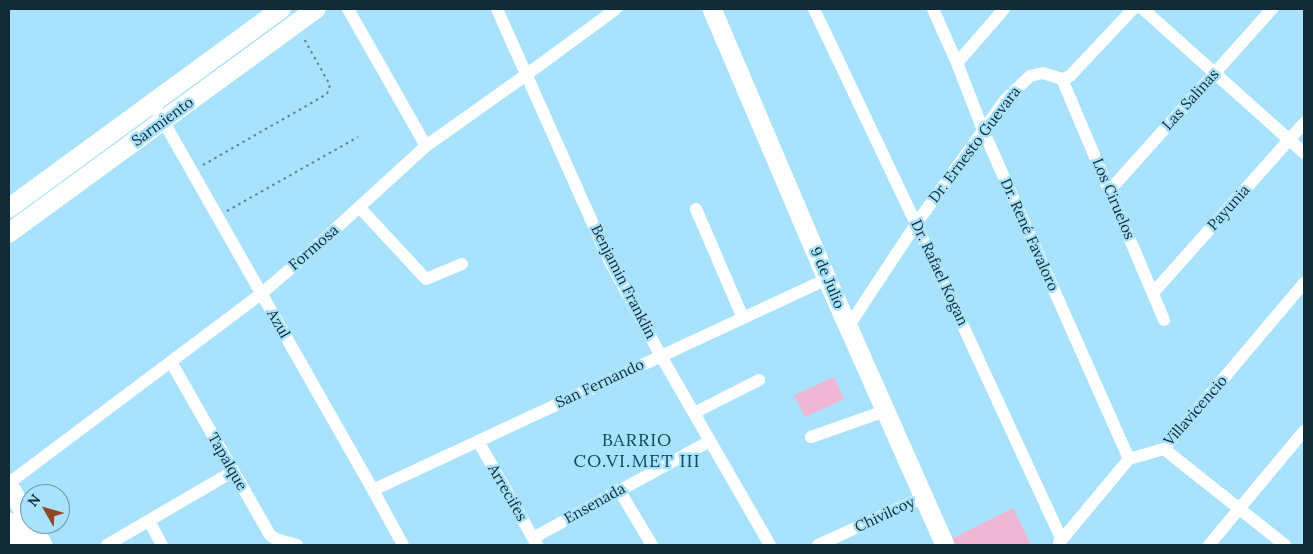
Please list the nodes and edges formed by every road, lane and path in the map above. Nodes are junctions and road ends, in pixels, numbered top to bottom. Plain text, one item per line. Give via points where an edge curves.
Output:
1 (281, 9) edge
2 (316, 9) edge
3 (348, 9) edge
4 (497, 9) edge
5 (616, 9) edge
6 (712, 9) edge
7 (814, 9) edge
8 (933, 9) edge
9 (1004, 9) edge
10 (1133, 9) edge
11 (1143, 9) edge
12 (1272, 9) edge
13 (292, 16) edge
14 (957, 63) junction
15 (1215, 73) junction
16 (526, 75) junction
17 (1062, 79) junction
18 (153, 103) junction
19 (164, 121) junction
20 (1304, 123) edge
21 (983, 130) junction
22 (358, 137) dead end
23 (1290, 140) junction
24 (426, 146) junction
25 (1304, 153) edge
26 (193, 171) junction
27 (1109, 191) junction
28 (9, 208) edge
29 (360, 208) junction
30 (696, 209) dead end
31 (218, 216) junction
32 (916, 224) junction
33 (9, 233) edge
34 (462, 264) dead end
35 (827, 279) junction
36 (1304, 283) edge
37 (1153, 293) junction
38 (261, 294) junction
39 (743, 318) junction
40 (1164, 320) dead end
41 (848, 327) junction
42 (661, 356) junction
43 (171, 362) junction
44 (759, 380) dead end
45 (885, 411) junction
46 (694, 413) junction
47 (1304, 430) edge
48 (811, 437) dead end
49 (478, 441) junction
50 (710, 441) junction
51 (1164, 449) junction
52 (1129, 459) junction
53 (232, 472) junction
54 (9, 485) edge
55 (373, 490) junction
56 (619, 490) junction
57 (924, 497) junction
58 (20, 505) edge
59 (1239, 508) junction
60 (149, 521) junction
61 (9, 522) edge
62 (37, 534) edge
63 (535, 542) edge
64 (836, 542) edge
65 (1059, 542) edge
66 (22, 545) edge
67 (44, 545) edge
68 (107, 545) edge
69 (162, 545) edge
70 (297, 545) edge
71 (402, 545) edge
72 (652, 545) edge
73 (770, 545) edge
74 (818, 545) edge
75 (945, 545) edge
76 (1209, 545) edge
77 (1285, 545) edge

1 - 18 main road, Sarmiento
2 - 13 main road, Sarmiento
3 - 24 street
4 - 16 street, Benjamin Franklin
5 - 16 street, Formosa
6 - 35 main road, 9 de Julio
7 - 32 street, Dr. Rafael Kogan
8 - 14 street, Dr. René Favaloro
9 - 14 street
10 - 17 street via 1070,76
11 - 15 street
12 - 15 street, Las Salinas
13 - 19 main road, Sarmiento
13 - 26 path via 330,85 327,94
14 - 21 street, Dr. René Favaloro
15 - 23 street
15 - 27 street, Las Salinas
16 - 24 street, Formosa
16 - 42 street, Benjamin Franklin via 609,260
17 - 21 street, Dr. Ernesto Guevara via 1043,73 1030,76 1005,100
17 - 27 street, Los Ciruelos
18 - 19 street, Azul
18 - 28 main road, Sarmiento
19 - 26 street, Azul
19 - 33 main road, Sarmiento
20 - 23 street, Payunia
21 - 32 street, Dr. Ernesto Guevara
21 - 52 street, Dr. René Favaloro
22 - 31 path
23 - 25 street
23 - 37 street, Payunia
24 - 29 street, Formosa
26 - 31 street, Azul
27 - 37 street, Los Ciruelos
29 - 34 street via 426,279
29 - 38 street, Formosa
30 - 39 street
31 - 38 street, Azul
32 - 41 street, Dr. Ernesto Guevara
32 - 65 street, Dr. Rafael Kogan
35 - 39 street, San Fernando
35 - 41 main road, 9 de Julio
36 - 51 street, Villavicencio
37 - 40 street, Los Ciruelos
38 - 43 street, Formosa
38 - 55 street, Azul
39 - 42 street, San Fernando
41 - 45 main road, 9 de Julio
42 - 46 street, Benjamin Franklin
42 - 49 street, San Fernando
43 - 53 street, Tapalque
43 - 54 street, Formosa
44 - 46 street
45 - 48 street
45 - 57 main road, 9 de Julio
46 - 50 street, Benjamin Franklin
47 - 59 street
49 - 55 street, San Fernando
49 - 63 street, Arrecifes
50 - 56 street, Ensenada
50 - 73 street, Benjamin Franklin
51 - 52 street, Villavicencio
51 - 59 street
52 - 65 street
53 - 60 street
53 - 70 street, Tapalque via 270,535
54 - 58 main road
55 - 71 street, Azul
56 - 63 street, Ensenada
56 - 72 street
57 - 64 street, Chivilcoy
57 - 75 main road, 9 de Julio
59 - 76 street
59 - 77 street
60 - 68 street
60 - 69 street
61 - 66 main road
62 - 67 main road
64 - 74 street, Chivilcoy

